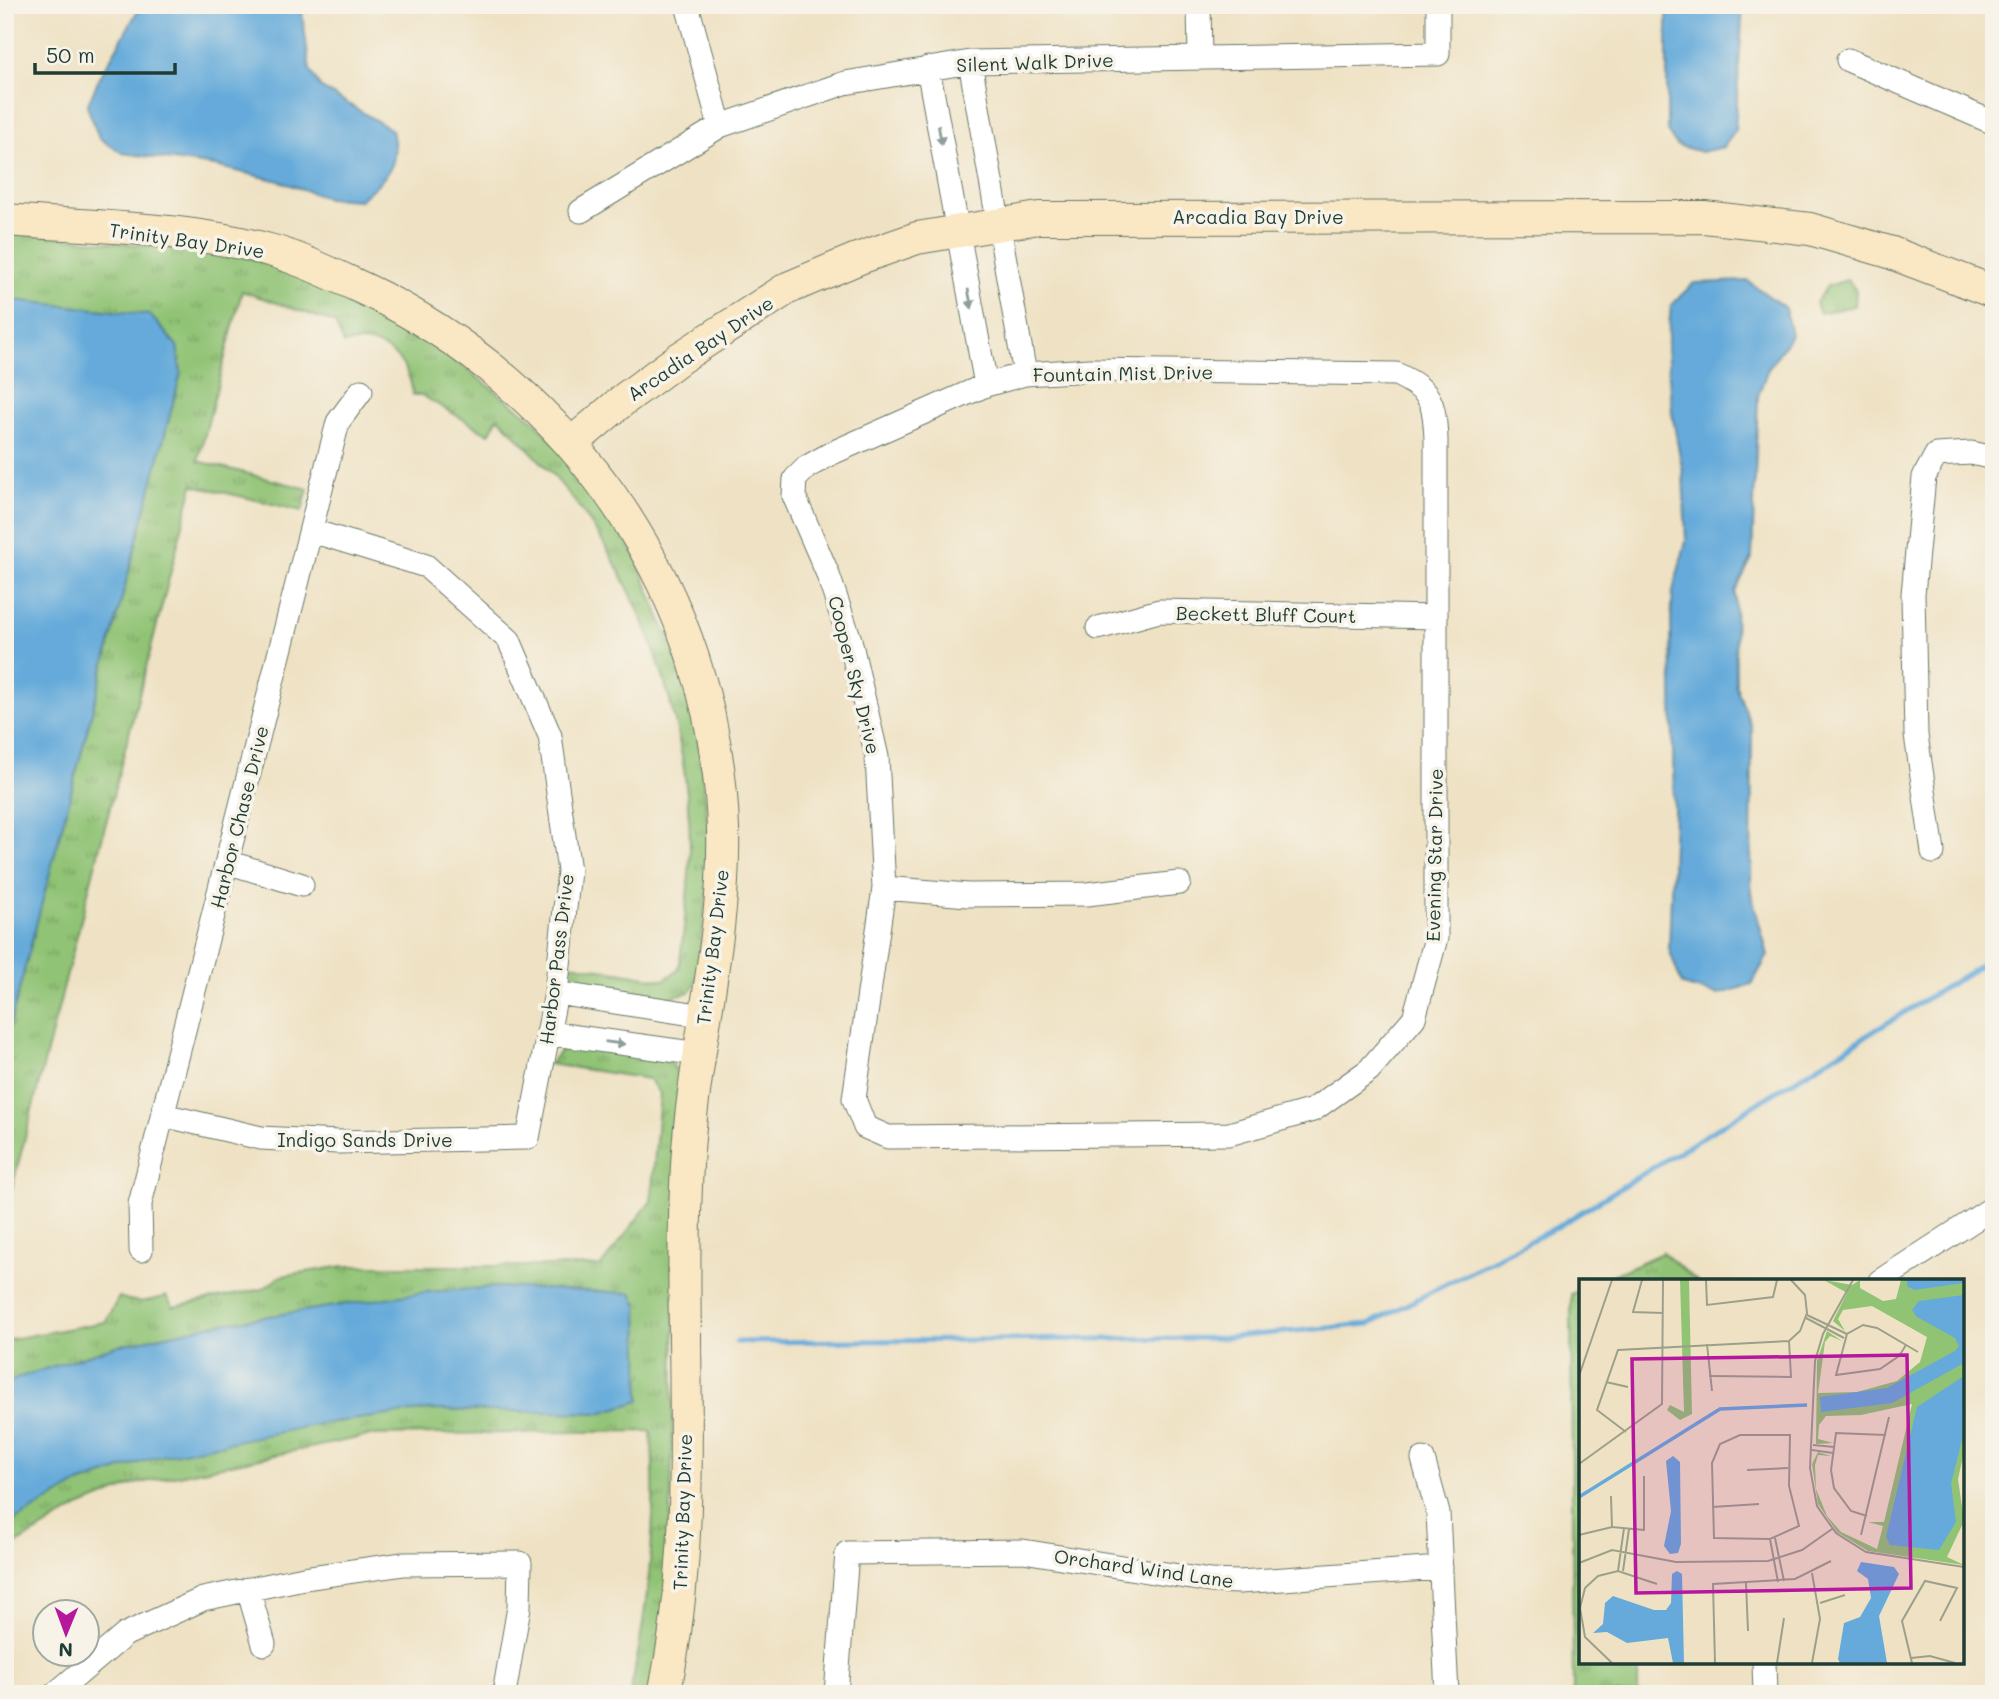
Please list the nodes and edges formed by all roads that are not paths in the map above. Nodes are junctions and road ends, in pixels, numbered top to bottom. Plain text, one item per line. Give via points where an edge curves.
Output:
1 (687, 5) edge
2 (1199, 5) edge
3 (1438, 5) edge
4 (1200, 57) junction
5 (1848, 60) dead end
6 (970, 62) junction
7 (928, 68) junction
8 (1994, 123) edge
9 (720, 126) junction
10 (581, 211) dead end
11 (5, 220) edge
12 (997, 225) junction
13 (957, 232) junction
14 (1994, 292) edge
15 (1025, 374) junction
16 (986, 385) junction
17 (361, 391) dead end
18 (1428, 393) joint
19 (572, 443) junction
20 (1994, 458) edge
21 (795, 479) joint
22 (312, 530) junction
23 (1436, 617) junction
24 (1098, 628) dead end
25 (1933, 852) dead end
26 (227, 862) junction
27 (1179, 883) dead end
28 (302, 885) dead end
29 (884, 888) junction
30 (556, 993) junction
31 (705, 1016) junction
32 (548, 1033) junction
33 (699, 1054) junction
34 (163, 1115) junction
35 (865, 1128) joint
36 (528, 1138) joint
37 (1994, 1208) edge
38 (141, 1250) dead end
39 (1883, 1279) edge
40 (1423, 1459) dead end
41 (1441, 1568) junction
42 (248, 1590) junction
43 (264, 1644) dead end
44 (1764, 1664) edge
45 (55, 1694) edge
46 (505, 1694) edge
47 (664, 1694) edge
48 (836, 1694) edge
49 (1447, 1694) edge
50 (1765, 1694) edge

1 - 9 street
2 - 4 street
3 - 4 street, Silent Walk Drive via 1438,54
4 - 6 street, Silent Walk Drive
5 - 8 street
6 - 7 street, Silent Walk Drive
6 - 12 street
7 - 9 street, Silent Walk Drive via 845,83
7 -> 13 street
9 - 10 street, Silent Walk Drive
11 - 19 street, Trinity Bay Drive via 223,241 275,251 423,320 497,370
12 - 13 street, Arcadia Bay Drive
12 - 14 street, Arcadia Bay Drive via 1039,218 1704,217 1810,229 1889,252
12 - 15 street
13 -> 16 street
13 - 19 street, Arcadia Bay Drive via 918,238 788,288 680,358
15 - 16 street, Fountain Mist Drive
15 - 18 street, Fountain Mist Drive via 1090,370 1396,374
16 - 21 street, Fountain Mist Drive via 832,453
17 - 22 street, Harbor Chase Drive via 338,422
18 - 23 street, Evening Star Drive via 1435,412 1436,439
19 - 31 street, Trinity Bay Drive via 645,549 678,613 702,684 719,774 723,828 723,886
20 - 25 street via 1971,453 1936,455 1924,477 1913,594 1916,735
21 - 29 street, Cooper Sky Drive via 794,496 850,640 877,757
22 - 26 street, Harbor Chase Drive
22 - 30 street, Harbor Pass Drive via 426,566 509,640 550,736 569,871
23 - 24 street, Beckett Bluff Court via 1159,611
23 - 35 street, Evening Star Drive via 1436,938 1414,1018 1369,1070 1313,1110 1228,1134 888,1137
26 - 28 street
26 - 34 street, Harbor Chase Drive
27 - 29 street via 1087,894 968,895
29 - 35 street, Cooper Sky Drive via 854,1099
30 - 31 street
30 - 32 street, Harbor Pass Drive
31 - 33 street, Trinity Bay Drive
32 -> 33 street
32 - 36 street, Harbor Pass Drive
33 - 47 street, Trinity Bay Drive via 683,1229 683,1561
34 - 36 street, Indigo Sands Drive via 261,1138 338,1142
34 - 38 street, Harbor Chase Drive via 140,1204
37 - 39 street
40 - 41 street via 1438,1513
41 - 48 street, Orchard Wind Lane via 1239,1582 1023,1551 847,1553
41 - 49 street
42 - 43 street
42 - 45 street via 203,1599 126,1634
42 - 46 street via 403,1564 520,1563 519,1607
44 - 50 street

